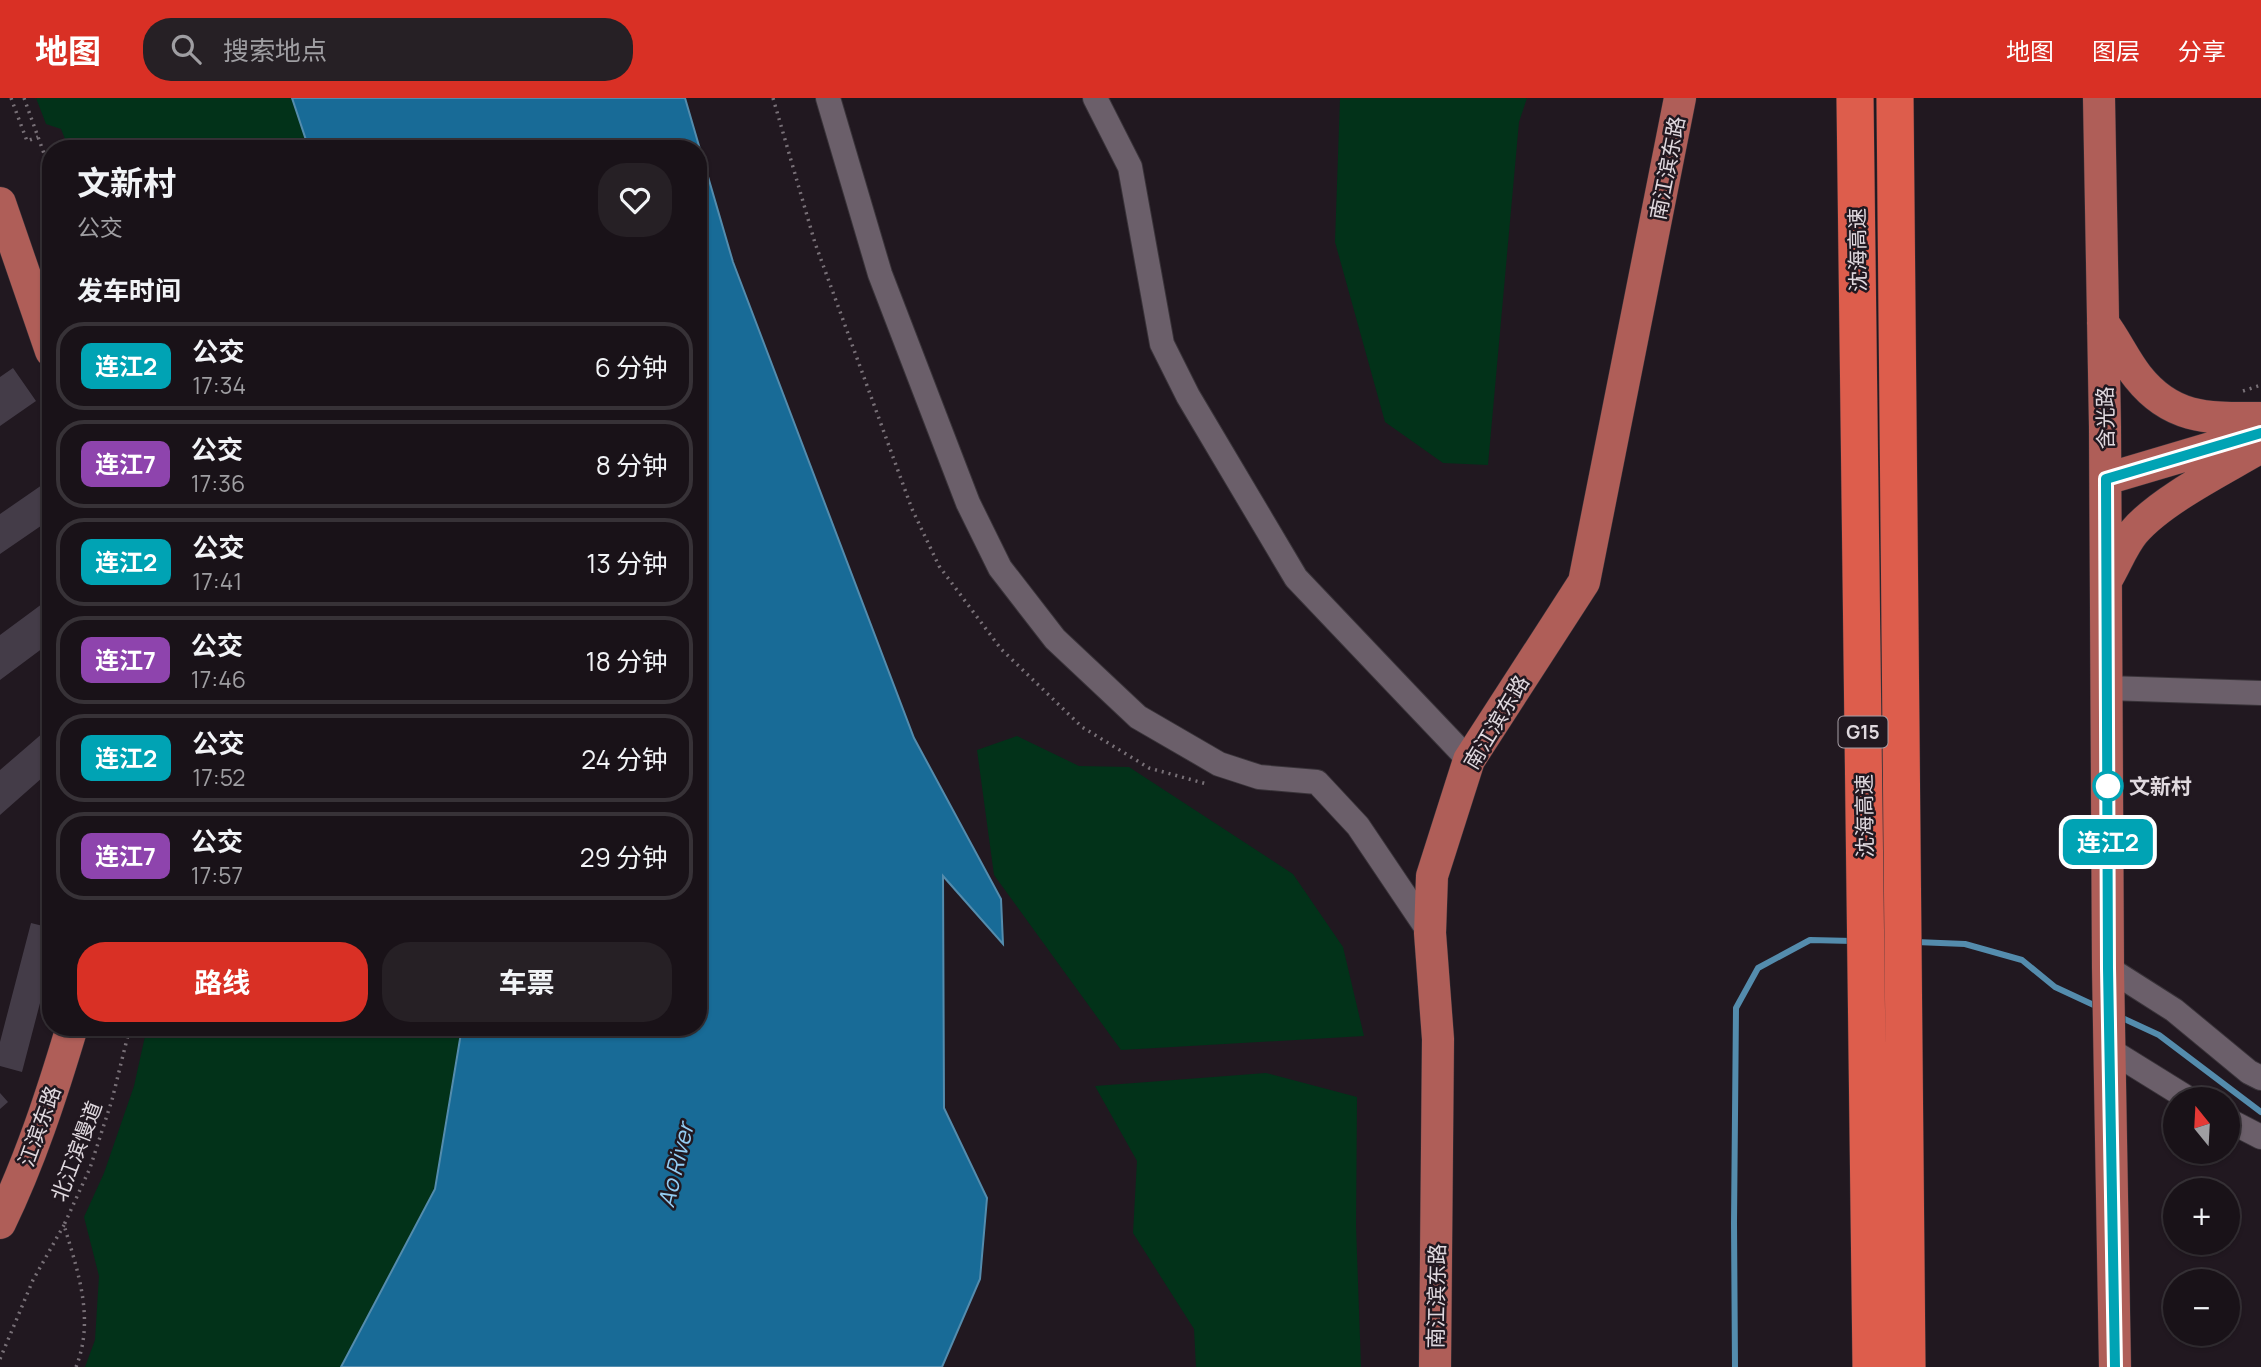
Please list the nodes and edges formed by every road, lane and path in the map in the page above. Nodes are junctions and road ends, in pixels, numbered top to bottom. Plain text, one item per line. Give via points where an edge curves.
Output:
1 (11, 98) edge
2 (24, 98) edge
3 (828, 98) edge
4 (1095, 98) edge
5 (1681, 98) edge
6 (1855, 98) edge
7 (1895, 98) edge
8 (2099, 98) edge
9 (38, 137) junction
10 (42, 148) edge
11 (0, 203) edge
12 (2103, 323) junction
13 (42, 325) edge
14 (2261, 418) edge
15 (2261, 433) edge
16 (2261, 447) edge
17 (2106, 479) junction
18 (2106, 580) junction
19 (2107, 688) junction
20 (2261, 693) edge
21 (1469, 760) junction
22 (1430, 933) junction
23 (2108, 976) junction
24 (69, 1036) edge
25 (128, 1036) edge
26 (2110, 1046) junction
27 (2261, 1078) edge
28 (2171, 1087) edge
29 (2240, 1126) edge
30 (2261, 1137) edge
31 (0, 1223) edge
32 (64, 1225) junction
33 (0, 1359) edge
34 (76, 1367) edge
35 (1435, 1367) edge
36 (1871, 1367) edge
37 (1906, 1367) edge
38 (2115, 1367) edge

1 - 9 path via 27,141
2 - 9 path
3 - 22 street via 880,274 968,503 1000,568 1055,639 1138,717 1219,764 1259,777 1317,782 1358,827
4 - 21 street via 1130,167 1162,344 1188,396 1296,578
5 - 21 main road, 南江滨东路 via 1584,582
6 - 36 highway, 沈海高速 / G15
7 - 37 highway, 沈海高速 / G15
8 - 12 main road, 含光路
9 - 10 path
11 - 13 main road
12 - 14 main road via 2138,377 2171,406 2206,418
12 - 17 main road, 含光路
15 - 17 main road
16 - 18 main road via 2142,523
17 - 18 main road, 含光路
18 - 19 main road, 含光路
19 - 20 street
19 - 23 main road, 含光路
21 - 22 main road, 南江滨东路 via 1432,876
22 - 35 main road, 南江滨东路 via 1438,1039
23 - 26 main road, 含光路
23 - 27 street via 2174,1010
24 - 31 main road, 江滨东路
25 - 32 path, 北江滨慢道 via 90,1168
26 - 28 street
26 - 38 main road, 含光路
29 - 30 street
32 - 33 path via 33,1280
32 - 34 path, 北江滨慢道 via 85,1304 86,1328

